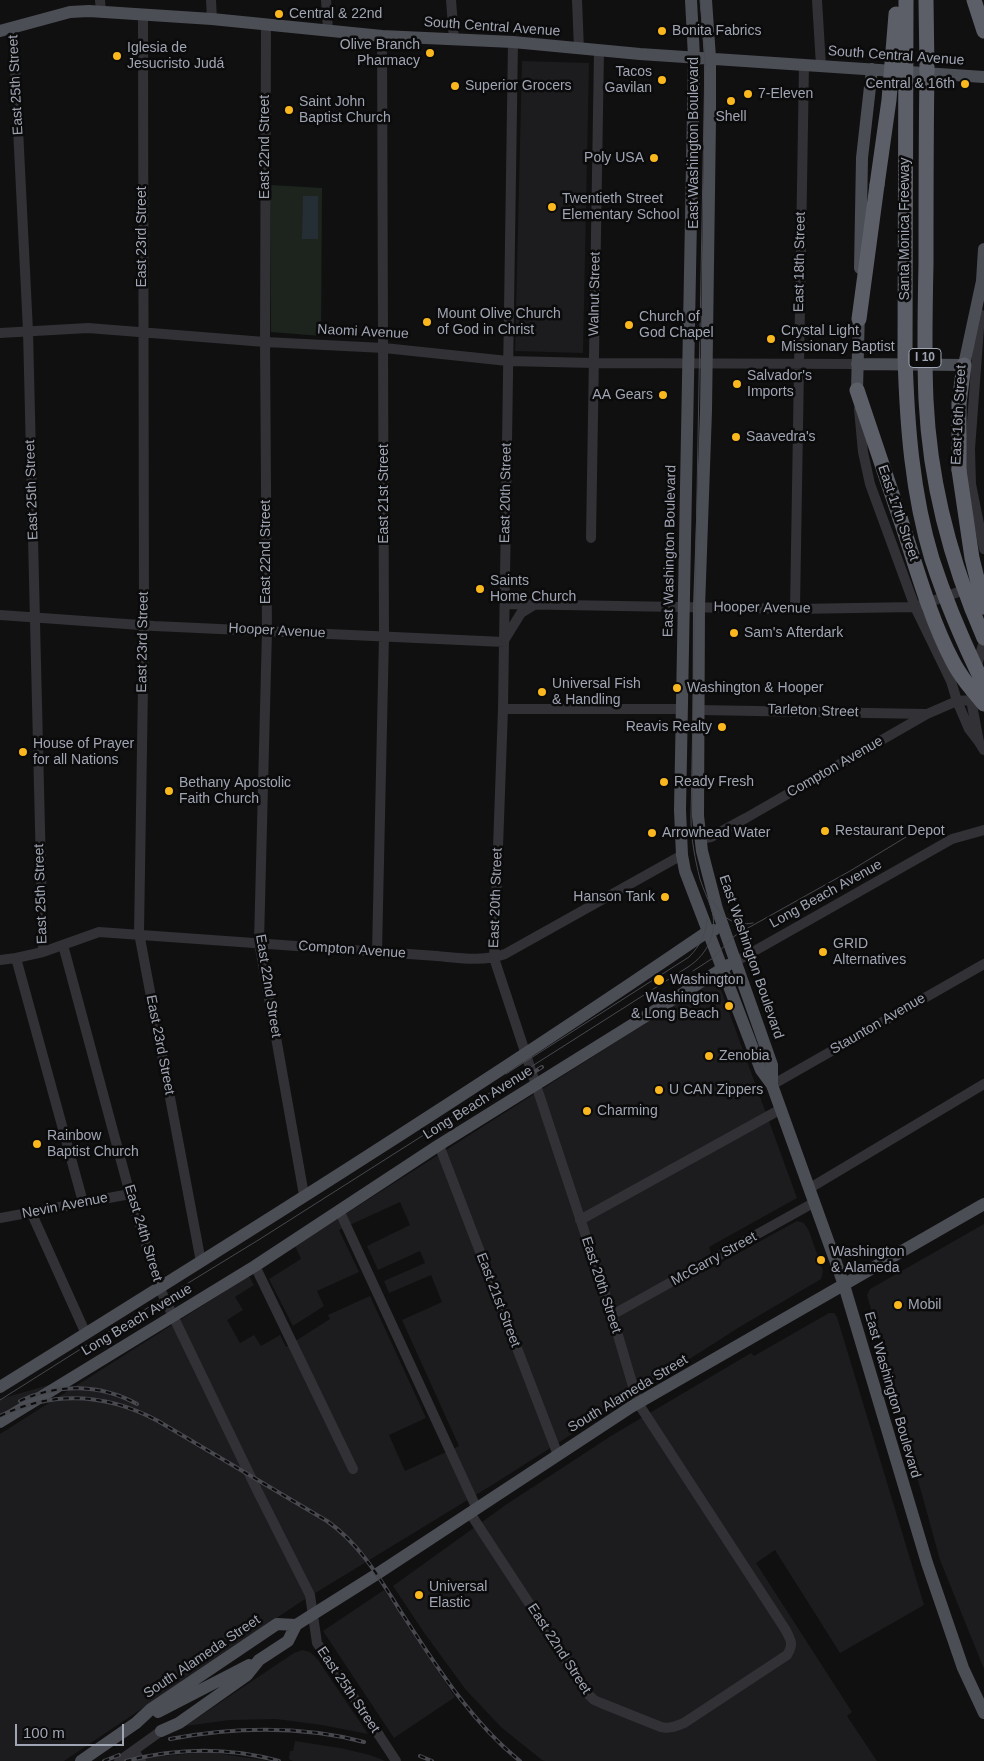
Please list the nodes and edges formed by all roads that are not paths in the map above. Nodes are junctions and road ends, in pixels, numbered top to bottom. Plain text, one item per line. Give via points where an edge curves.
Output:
1 (211, 0) edge
2 (326, 0) edge
3 (451, 0) edge
4 (577, 0) edge
5 (691, 0) edge
6 (706, 0) edge
7 (816, 0) edge
8 (897, 0) edge
9 (906, 0) edge
10 (926, 0) edge
11 (974, 0) edge
12 (101, 6) edge
13 (142, 15) junction
14 (212, 19) junction
15 (266, 24) junction
16 (13, 27) junction
17 (328, 30) junction
18 (0, 31) edge
19 (984, 31) edge
20 (382, 36) junction
21 (454, 40) junction
22 (513, 42) junction
23 (578, 49) junction
24 (599, 51) junction
25 (694, 57) junction
26 (710, 58) junction
27 (804, 65) junction
28 (821, 66) junction
29 (872, 68) junction
30 (984, 77) edge
31 (984, 249) edge
32 (982, 281) junction
33 (859, 319) junction
34 (28, 331) junction
35 (0, 333) edge
36 (142, 333) junction
37 (265, 342) junction
38 (384, 348) junction
39 (508, 361) junction
40 (594, 363) junction
41 (690, 363) junction
42 (706, 363) junction
43 (799, 363) junction
44 (857, 364) junction
45 (964, 365) junction
46 (857, 390) junction
47 (591, 538) dead end
48 (984, 549) edge
49 (984, 583) edge
50 (504, 604) junction
51 (535, 604) junction
52 (684, 607) junction
53 (699, 607) junction
54 (915, 607) junction
55 (984, 607) edge
56 (794, 609) junction
57 (0, 615) edge
58 (35, 617) junction
59 (144, 625) junction
60 (266, 631) junction
61 (384, 636) junction
62 (984, 640) edge
63 (504, 642) junction
64 (984, 685) edge
65 (957, 701) junction
66 (978, 702) edge
67 (503, 708) junction
68 (682, 709) junction
69 (699, 710) junction
70 (927, 714) junction
71 (982, 746) edge
72 (984, 830) edge
73 (700, 839) junction
74 (682, 855) junction
75 (139, 934) junction
76 (703, 935) junction
77 (259, 942) junction
78 (63, 945) junction
79 (730, 945) junction
80 (43, 952) junction
81 (377, 952) junction
82 (16, 958) junction
83 (494, 958) junction
84 (0, 960) edge
85 (735, 962) junction
86 (984, 964) edge
87 (721, 969) junction
88 (524, 1053) junction
89 (984, 1084) edge
90 (535, 1085) junction
91 (772, 1085) junction
92 (782, 1109) junction
93 (439, 1145) junction
94 (810, 1188) junction
95 (130, 1194) junction
96 (304, 1195) junction
97 (84, 1202) junction
98 (815, 1202) junction
99 (984, 1204) edge
100 (339, 1210) junction
101 (31, 1212) junction
102 (0, 1218) edge
103 (580, 1220) junction
104 (201, 1262) junction
105 (255, 1266) junction
106 (844, 1285) junction
107 (160, 1289) junction
108 (612, 1315) junction
109 (173, 1316) junction
110 (86, 1334) junction
111 (0, 1387) edge
112 (638, 1403) junction
113 (0, 1422) edge
114 (558, 1455) junction
115 (353, 1470) dead end
116 (473, 1511) junction
117 (312, 1614) junction
118 (296, 1625) junction
119 (237, 1651) junction
120 (259, 1660) junction
121 (738, 1688) joint
122 (200, 1691) junction
123 (984, 1713) edge
124 (136, 1723) junction
125 (161, 1731) junction
126 (134, 1751) junction
127 (81, 1761) edge
128 (119, 1761) edge
129 (141, 1761) edge
130 (396, 1761) edge

1 - 14 street
2 - 17 street
3 - 21 street
4 - 23 street
5 - 25 main road, East Washington Boulevard
6 - 26 main road, East Washington Boulevard
7 - 28 street
8 - 33 highway, bridge via 889,100
9 - 64 highway, Santa Monica Freeway / I 10, bridge via 905,356 912,458 932,557 959,631
10 - 62 highway, Santa Monica Freeway / I 10, bridge via 925,371 928,426 945,528 959,576
11 - 19 highway
12 - 13 main road, South Central Avenue
12 - 16 main road, South Central Avenue
13 - 14 main road, South Central Avenue
13 - 36 street, East 23rd Street
14 - 15 main road, South Central Avenue
15 - 17 main road, South Central Avenue
15 - 37 street, East 22nd Street
16 - 18 main road, South Central Avenue
16 - 34 street, East 25th Street
17 - 20 main road, South Central Avenue
20 - 21 main road, South Central Avenue
20 - 38 street, East 21st Street
21 - 22 main road, South Central Avenue
22 - 23 main road, South Central Avenue
22 - 39 street, East 20th Street
23 - 24 main road, South Central Avenue
24 - 25 main road, South Central Avenue
24 - 40 street, Walnut Street
25 - 26 main road, South Central Avenue
25 - 41 main road, East Washington Boulevard
26 - 27 main road, South Central Avenue
26 - 42 main road, East Washington Boulevard
27 - 28 main road, South Central Avenue
27 - 43 street, East 18th Street
28 - 29 main road, South Central Avenue
29 - 30 main road, South Central Avenue
29 - 33 main road, East 17th Street via 862,158
31 - 32 main road, East 16th Street
32 - 45 main road, East 16th Street
32 - 48 street, East 16th Street via 970,449 971,484
33 - 44 main road, East 17th Street
34 - 35 street, Naomi Avenue
34 - 36 street, Naomi Avenue via 88,328
34 - 58 street, East 25th Street
36 - 37 street, Naomi Avenue
36 - 59 street, East 23rd Street
37 - 38 street, Naomi Avenue
37 - 60 street, East 22nd Street
38 - 39 street, Naomi Avenue
38 - 61 street, East 21st Street
39 - 40 street, Naomi Avenue
39 - 50 street, East 20th Street
40 - 41 street, Naomi Avenue
40 - 47 street, Walnut Street
41 - 42 street, Naomi Avenue
41 - 52 main road, East Washington Boulevard
42 - 43 street, Naomi Avenue
42 - 53 main road, East Washington Boulevard
43 - 44 street, Naomi Avenue
43 - 56 street, East 18th Street
44 - 45 main road, Naomi Avenue
44 - 46 main road, East 17th Street
45 - 55 highway, bridge via 959,403 959,470 972,558
46 - 54 street, East 17th Street via 862,452 870,484
46 - 66 highway, bridge via 934,618 952,661
49 - 54 street, Hooper Avenue
50 - 51 street, Hooper Avenue
50 - 63 street, East 20th Street
51 - 52 street, Hooper Avenue
51 - 63 street via 521,612
52 - 53 street, Hooper Avenue
52 - 68 main road, East Washington Boulevard
53 - 56 street, Hooper Avenue
53 - 69 main road, East Washington Boulevard
54 - 56 street, Hooper Avenue
54 - 65 street, East 17th Street via 951,681
57 - 58 street, Hooper Avenue
58 - 59 street, Hooper Avenue
58 - 80 street, East 25th Street
59 - 60 street, Hooper Avenue
59 - 75 street, East 23rd Street
60 - 61 street, Hooper Avenue
60 - 77 street, East 22nd Street
61 - 63 street, Hooper Avenue
61 - 81 street, East 21st Street
62 - 66 street via 972,679
63 - 67 street, East 20th Street
65 - 66 street, Compton Avenue
65 - 70 street, Compton Avenue
65 - 71 street, East 17th Street via 969,729
66 - 71 street
67 - 68 street
67 - 83 street, East 20th Street
68 - 74 main road, East Washington Boulevard
69 - 70 street, Tarleton Street
69 - 73 main road, East Washington Boulevard
70 - 73 street, Compton Avenue via 746,818 711,837
72 - 85 street, Long Beach Avenue via 952,839
73 - 79 main road, East Washington Boulevard via 717,909
74 - 76 main road, East Washington Boulevard
74 - 83 street, Compton Avenue
75 - 77 street, Compton Avenue
75 - 78 street, Compton Avenue via 99,932
75 - 104 street, East 23rd Street
76 - 79 main road via 713,930 719,932
76 - 87 main road, East Washington Boulevard
76 - 88 main road, Long Beach Avenue
77 - 81 street, Compton Avenue
77 - 96 street, East 22nd Street
78 - 80 street, Compton Avenue
78 - 95 street, East 24th Street
79 - 85 main road, East Washington Boulevard
80 - 82 street, Compton Avenue
81 - 83 street, Compton Avenue
82 - 84 street, Compton Avenue
82 - 97 street
83 - 88 street, East 20th Street
85 - 87 main road, Long Beach Avenue
85 - 91 main road, East Washington Boulevard via 772,1065
86 - 91 street, Staunton Avenue
87 - 90 main road, Long Beach Avenue
87 - 91 main road, East Washington Boulevard via 761,1070
88 - 90 street, East 20th Street
88 - 96 main road, Long Beach Avenue
89 - 94 street
90 - 93 main road, Long Beach Avenue
90 - 103 street, East 20th Street
91 - 92 main road, East Washington Boulevard
92 - 94 main road, East Washington Boulevard
92 - 103 street
93 - 100 main road, Long Beach Avenue
93 - 114 street, East 21st Street
94 - 98 main road, East Washington Boulevard
95 - 97 street, Nevin Avenue
95 - 107 street, East 24th Street
96 - 104 main road, Long Beach Avenue
97 - 101 street, Nevin Avenue
98 - 106 main road, East Washington Boulevard
98 - 108 street, McGarry Street
99 - 106 main road, South Alameda Street
100 - 105 main road, Long Beach Avenue
100 - 116 street, East 22nd Street
101 - 102 street, Nevin Avenue
101 - 110 street
103 - 108 street, East 20th Street
104 - 107 main road, Long Beach Avenue
105 - 109 main road, Long Beach Avenue
105 - 115 street
106 - 112 main road, South Alameda Street
106 - 123 main road, East Washington Boulevard via 927,1564 963,1668
107 - 109 street, East 24th Street
107 - 110 main road, Long Beach Avenue
108 - 112 street, East 20th Street
109 - 113 main road, Long Beach Avenue
109 - 117 street, East 24th Street via 310,1596
110 - 111 main road, Long Beach Avenue
112 - 114 main road, South Alameda Street
112 - 121 street, East 20th Street via 791,1639 787,1655
114 - 116 main road, South Alameda Street
116 - 117 main road, South Alameda Street
116 - 121 street, East 22nd Street via 594,1700 668,1728 684,1723
117 - 118 main road, South Alameda Street
117 - 130 street, East 25th Street, bridge via 317,1643
118 - 119 main road, South Alameda Street via 277,1624
118 - 120 main road, South Alameda Street via 288,1641
119 - 122 main road
119 - 124 main road, South Alameda Street via 151,1709
120 - 122 main road
120 - 125 main road, South Alameda Street via 228,1689 174,1726
122 - 124 main road
122 - 125 main road
124 - 127 main road, South Alameda Street
125 - 126 street, South Alameda Street
126 - 128 street, South Alameda Street
126 - 129 street

